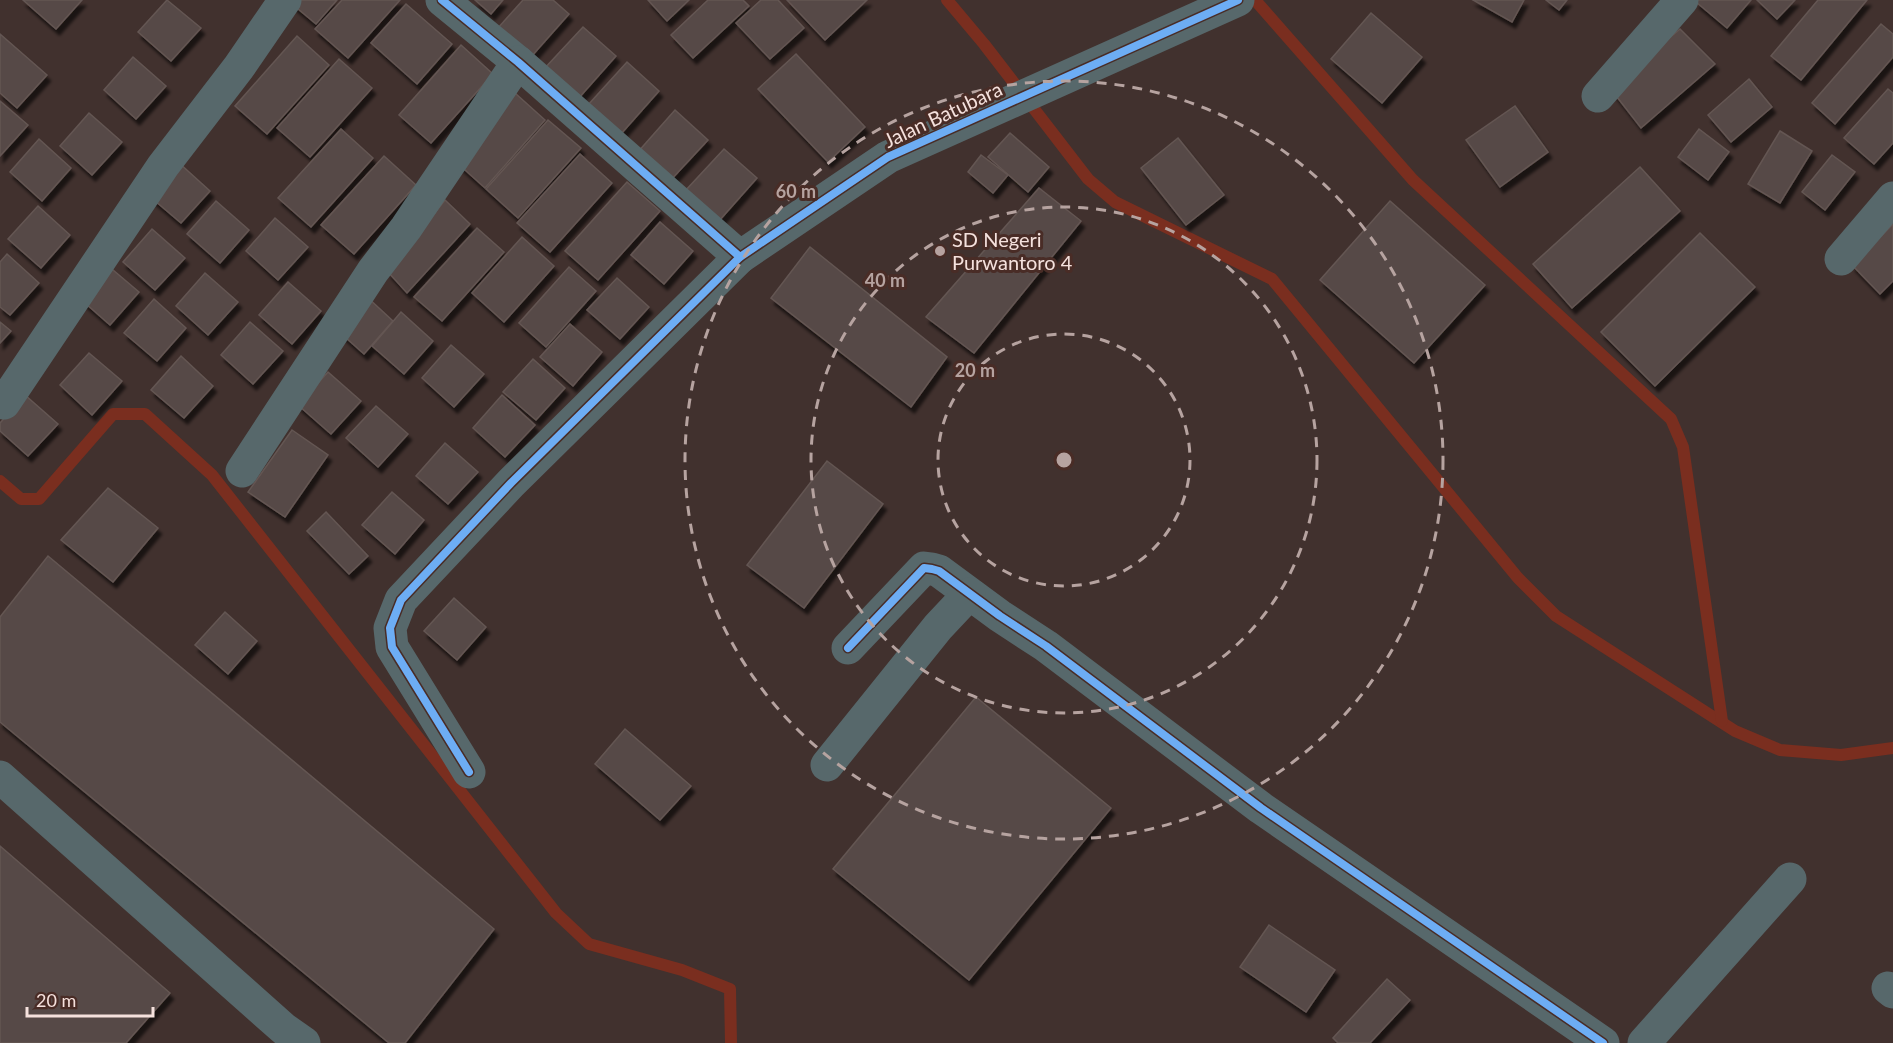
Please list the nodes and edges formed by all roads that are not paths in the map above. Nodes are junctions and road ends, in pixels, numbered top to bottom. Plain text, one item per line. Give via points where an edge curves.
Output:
1 (285, 0) edge
2 (442, 0) edge
3 (1682, 0) edge
4 (1235, 2) edge
5 (518, 62) junction
6 (1598, 96) dead end
7 (1893, 198) edge
8 (740, 257) junction
9 (1841, 259) dead end
10 (4, 403) dead end
11 (242, 471) dead end
12 (969, 594) junction
13 (848, 648) dead end
14 (827, 765) dead end
15 (470, 772) dead end
16 (0, 777) edge
17 (1790, 879) dead end
18 (287, 1038) edge
19 (1603, 1043) edge
20 (1644, 1043) edge

1 - 10 street via 163,166
2 - 5 street
3 - 6 street
4 - 8 street, Jalan Batubara via 888,157
5 - 8 street
5 - 11 street via 373,271
7 - 9 street
8 - 15 street, Jalan Batubara via 511,483 401,600 390,627 392,647
12 - 13 street via 939,571 924,568
12 - 14 street
12 - 19 street via 1046,646 1261,808
16 - 18 street
17 - 20 street

